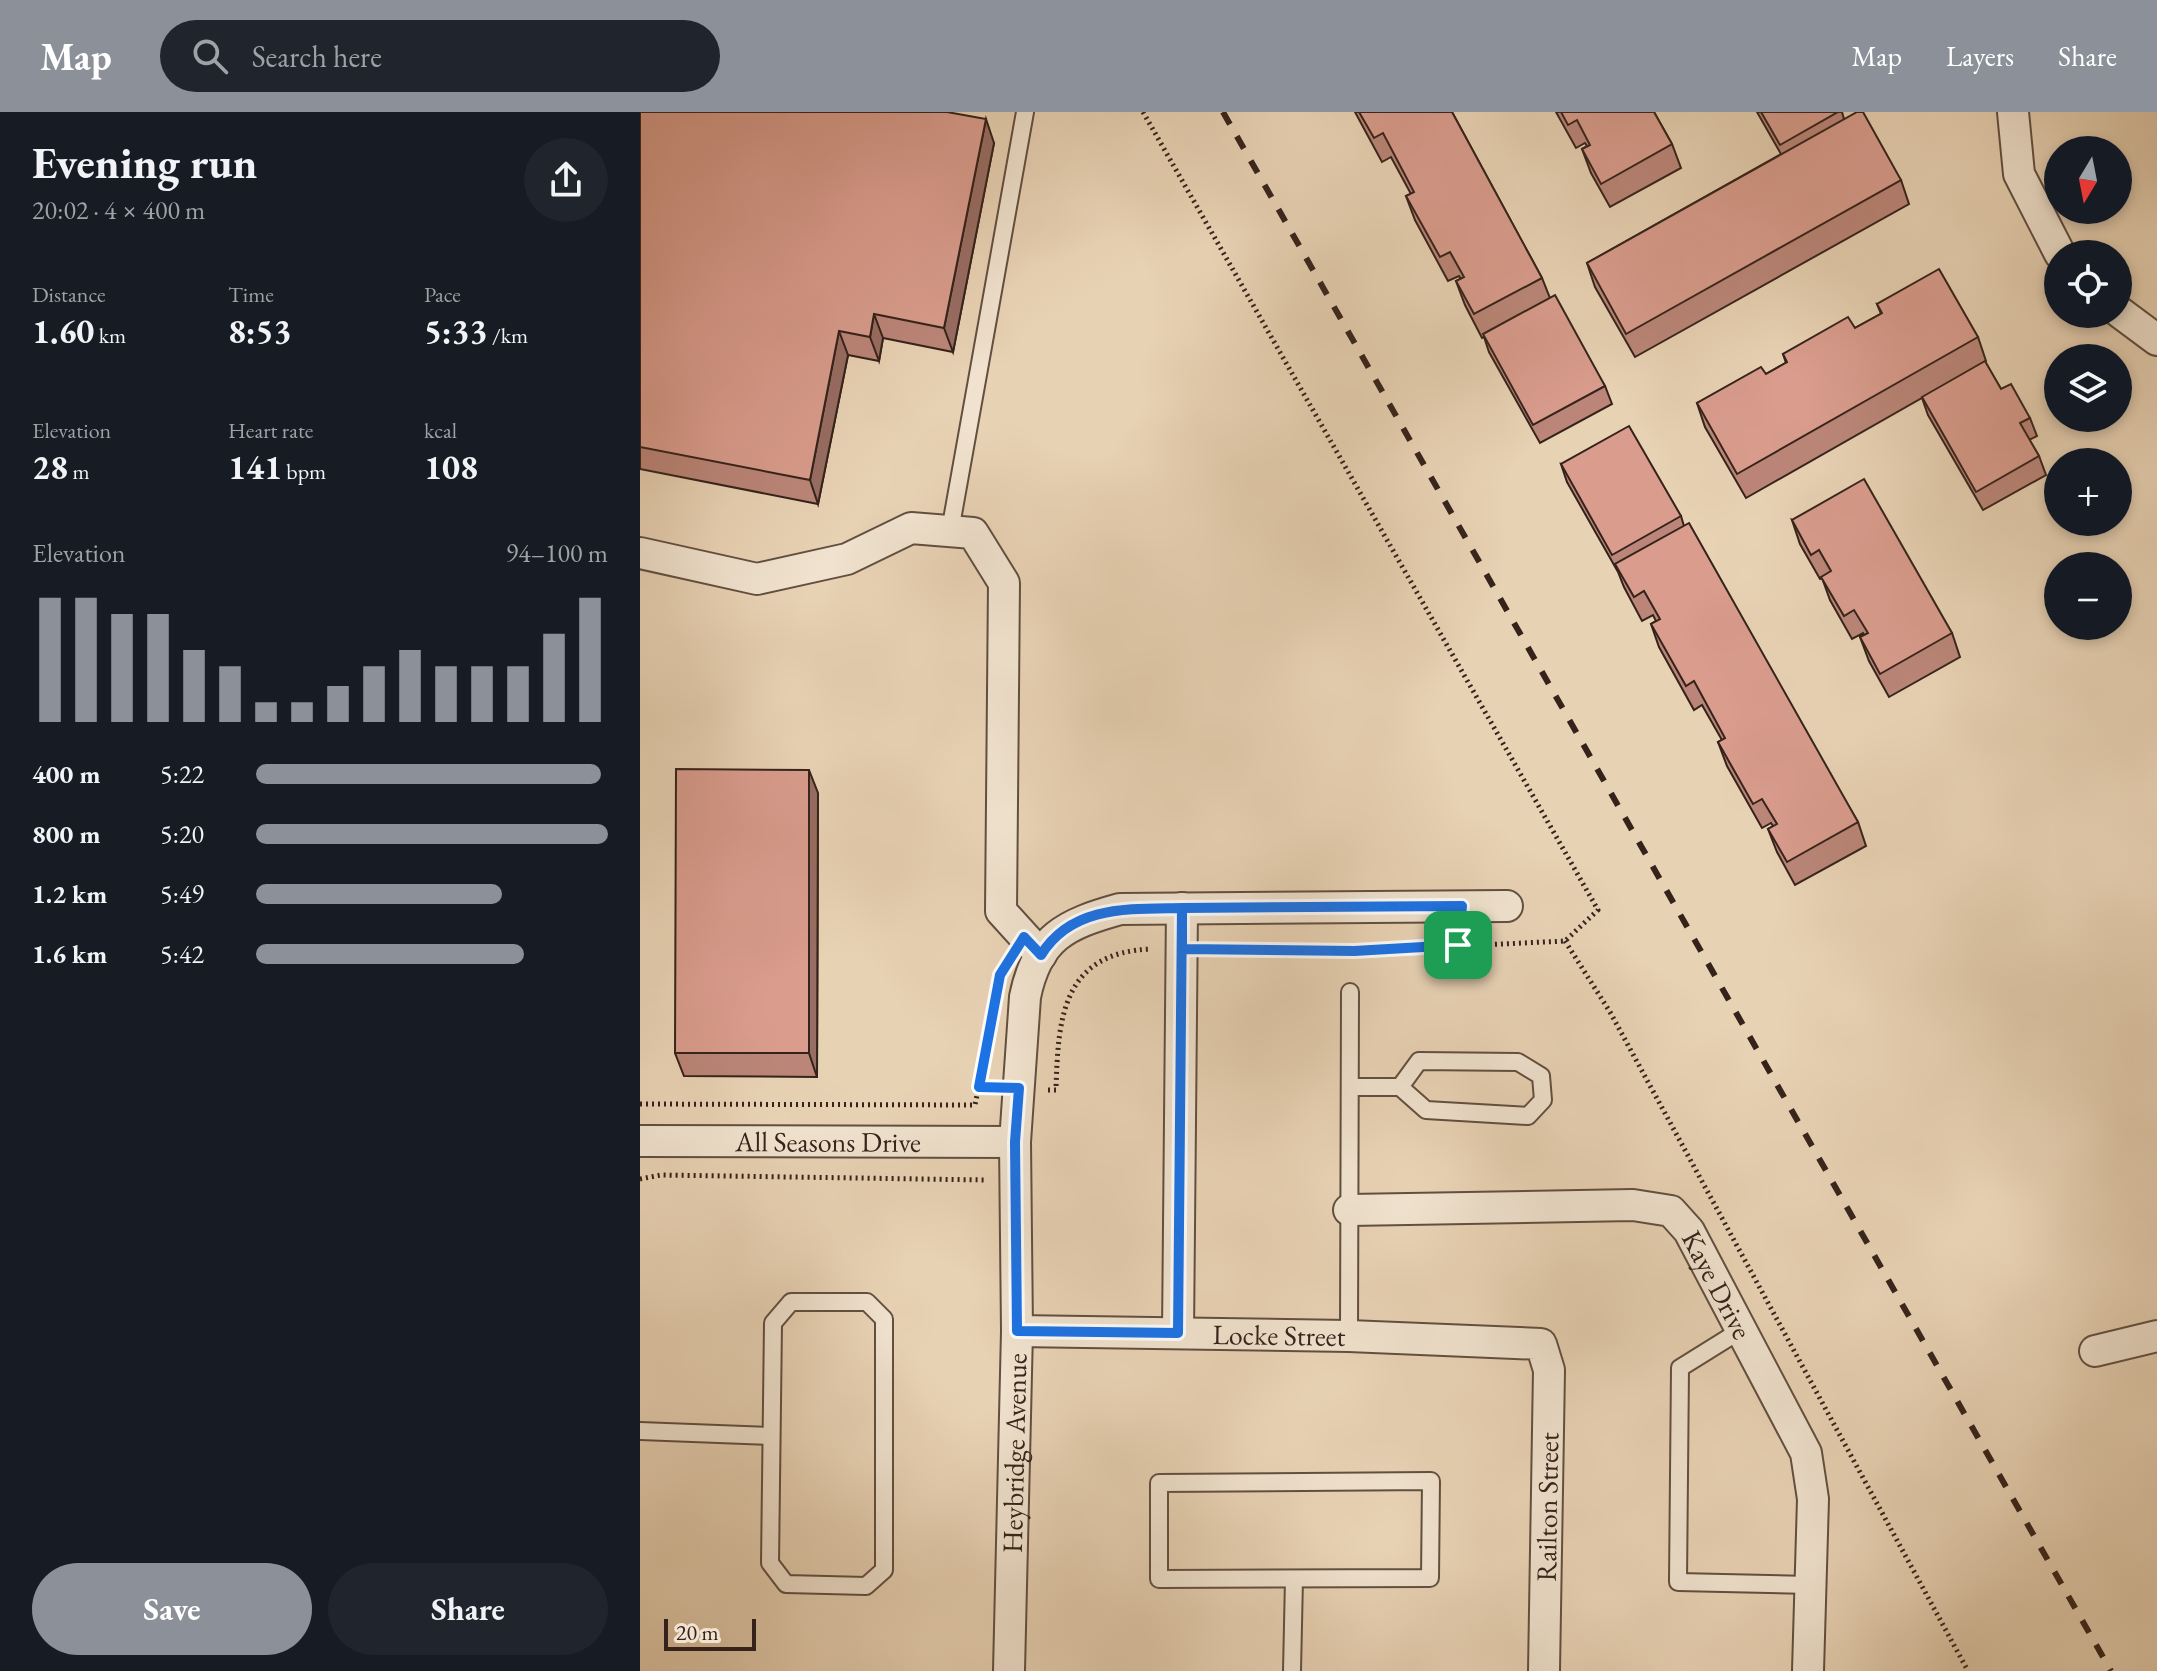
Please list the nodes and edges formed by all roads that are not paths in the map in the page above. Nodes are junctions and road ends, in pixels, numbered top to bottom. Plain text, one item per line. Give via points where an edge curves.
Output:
1 (1025, 112) edge
2 (2013, 112) edge
3 (2053, 240) edge
4 (2132, 321) edge
5 (2157, 340) edge
6 (950, 531) junction
7 (640, 553) edge
8 (1507, 906) dead end
9 (1182, 908) junction
10 (1041, 955) junction
11 (1350, 992) dead end
12 (1350, 1087) junction
13 (1400, 1087) junction
14 (640, 1141) edge
15 (1015, 1142) junction
16 (1349, 1210) junction
17 (1741, 1330) junction
18 (1017, 1331) junction
19 (1178, 1333) junction
20 (1349, 1336) junction
21 (2157, 1336) edge
22 (1541, 1344) joint
23 (2095, 1351) dead end
24 (640, 1431) edge
25 (770, 1436) junction
26 (1294, 1579) junction
27 (1810, 1585) junction
28 (1009, 1671) edge
29 (1292, 1671) edge
30 (1544, 1671) edge
31 (1808, 1671) edge

1 - 6 lane
2 - 3 street via 2019,174
4 - 5 street
6 - 7 street via 911,528 847,559 757,579
6 - 10 street via 973,533 1004,583 1001,911
8 - 9 street, Heybridge Avenue
9 - 10 street, Heybridge Avenue via 1120,909 1078,920 1054,935
9 - 19 street
10 - 15 street, Heybridge Avenue via 1029,975 1025,997
11 - 12 lane
12 - 13 lane
12 - 16 lane
13 - 13 lane via 1426,1110 1528,1116 1543,1100 1541,1076 1518,1062 1419,1061
14 - 15 street, All Seasons Drive
15 - 18 street, Heybridge Avenue
16 - 17 street, Kaye Drive via 1633,1205 1671,1211 1689,1231
16 - 20 lane
17 - 27 street, Kaye Drive via 1806,1453 1813,1499
17 - 27 lane via 1680,1368 1678,1582
18 - 19 street, Locke Street
18 - 28 street, Heybridge Avenue
19 - 20 street, Locke Street
20 - 22 street, Locke Street
21 - 23 street
22 - 30 street, Railton Street via 1549,1370
24 - 25 lane
25 - 25 lane via 770,1563 786,1584 866,1586 884,1570 884,1319 867,1302 791,1302 773,1323
26 - 26 lane via 1430,1578 1431,1481 1159,1483 1159,1579
26 - 29 lane
27 - 31 street, Kaye Drive

